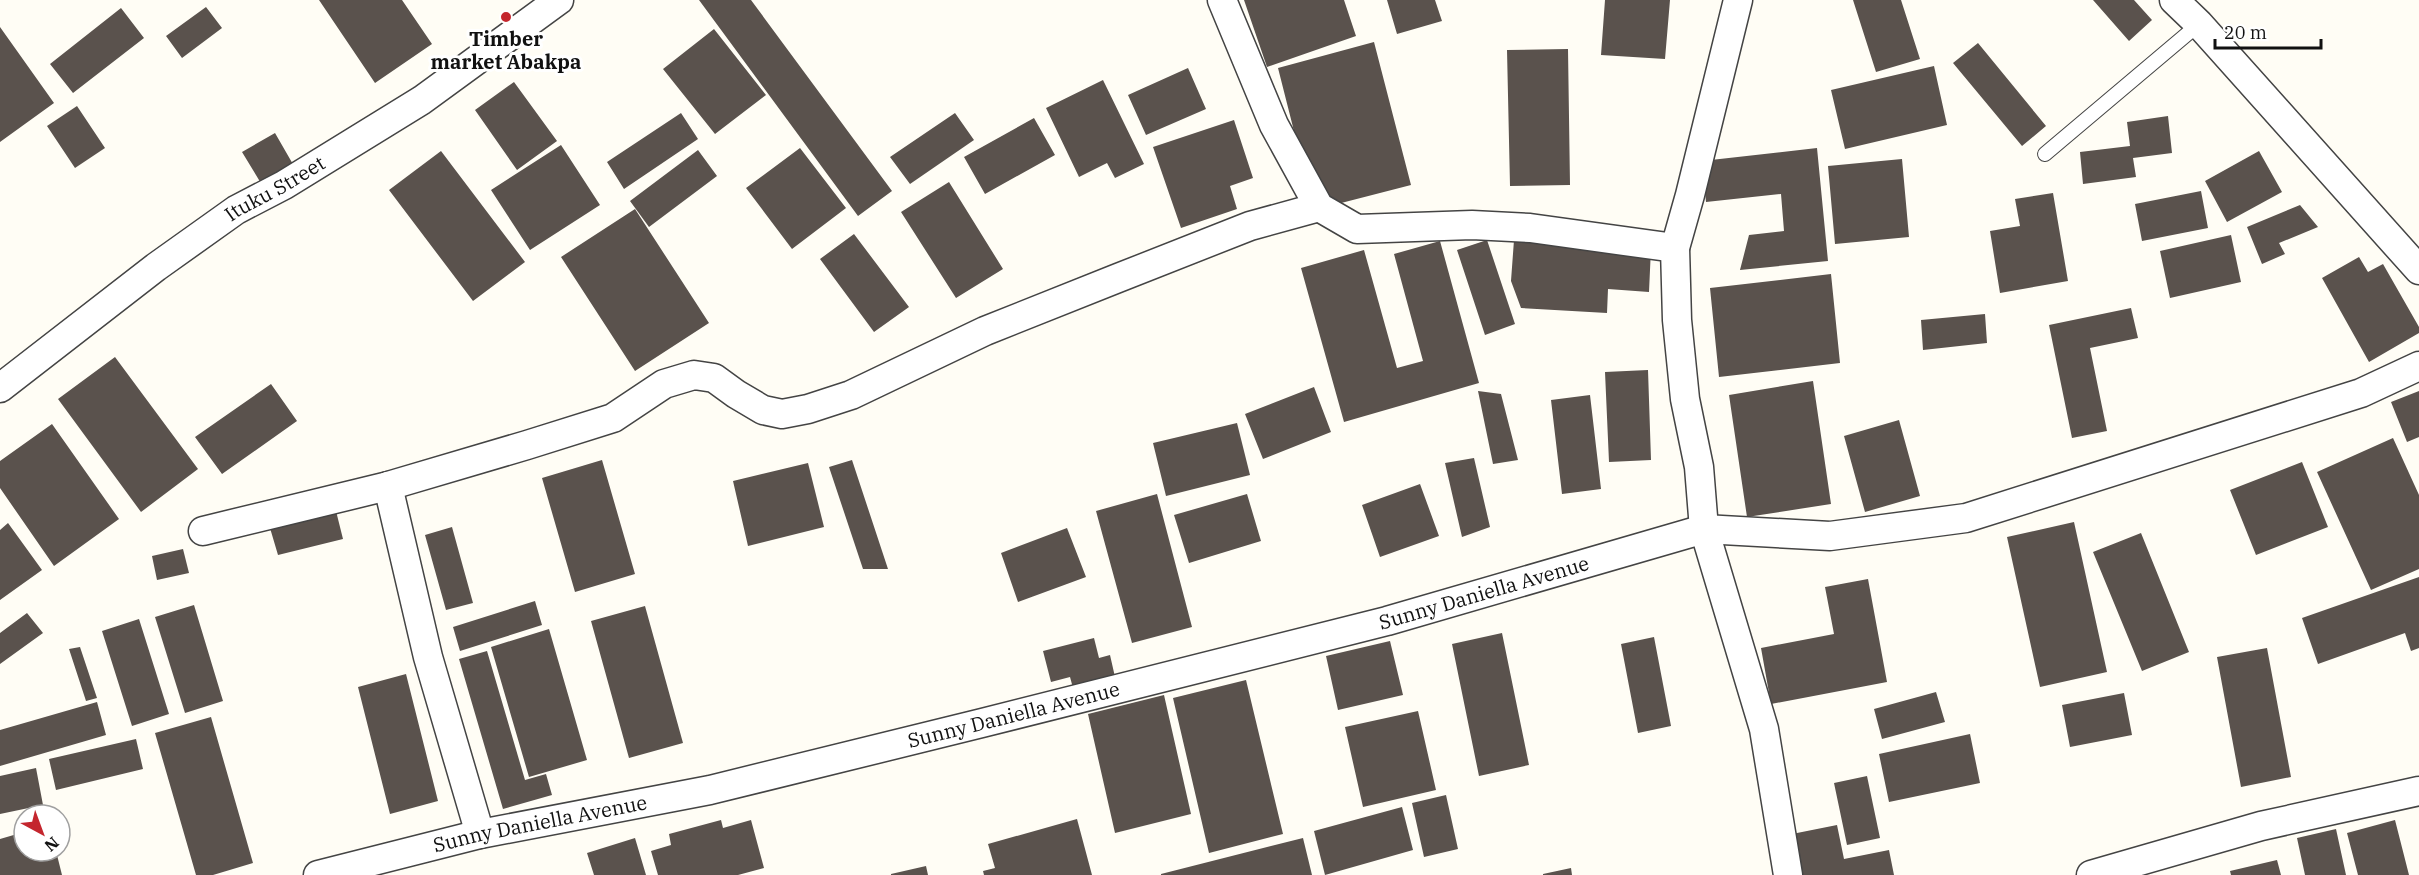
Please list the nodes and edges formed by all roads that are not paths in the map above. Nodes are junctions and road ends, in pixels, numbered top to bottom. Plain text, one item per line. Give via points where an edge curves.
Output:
1 (559, 0) edge
2 (1222, 0) edge
3 (1738, 0) edge
4 (2174, 0) edge
5 (2199, 24) junction
6 (2045, 154) dead end
7 (1319, 207) junction
8 (1675, 248) junction
9 (2419, 270) edge
10 (2419, 366) edge
11 (0, 388) edge
12 (388, 486) junction
13 (1704, 529) junction
14 (203, 531) dead end
15 (2419, 791) edge
16 (480, 834) junction
17 (318, 875) edge
18 (1788, 875) edge
19 (2091, 875) edge

1 - 11 street, Ituku Street via 422,100 236,210
2 - 7 street via 1274,125
3 - 8 street
4 - 5 street
5 - 6 lane
5 - 9 street
7 - 8 street via 1357,229 1428,225 1507,227
7 - 12 street via 1250,226 1129,273 984,331 851,395 808,410 782,414 763,410 714,378 694,375 664,384 613,418
8 - 13 street via 1685,399 1699,467
10 - 13 street, Sunny Daniella Avenue via 2361,393 1966,518 1830,536
12 - 14 street
12 - 16 street via 428,657
13 - 16 street, Sunny Daniella Avenue via 1387,621 948,731 710,790
13 - 18 street via 1764,729
15 - 19 street via 2261,826
16 - 17 street, Sunny Daniella Avenue

